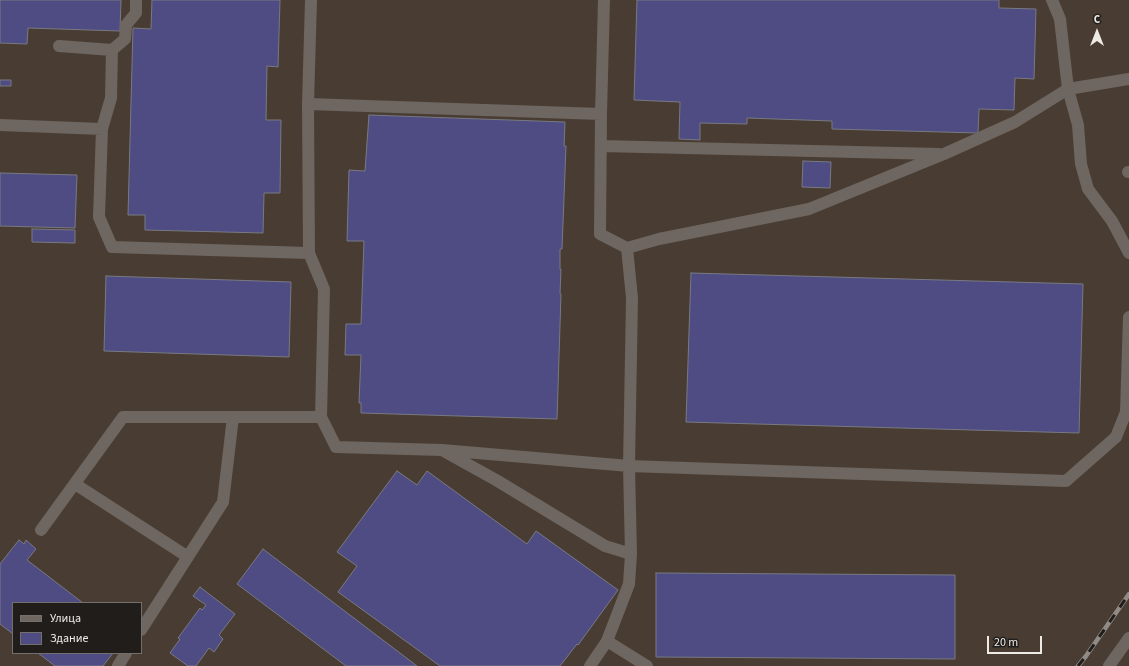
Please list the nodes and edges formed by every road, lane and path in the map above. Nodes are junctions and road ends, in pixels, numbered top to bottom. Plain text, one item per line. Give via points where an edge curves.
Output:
1 (136, 0) edge
2 (311, 0) edge
3 (604, 0) edge
4 (1052, 0) edge
5 (59, 46) dead end
6 (112, 50) junction
7 (1129, 79) edge
8 (1068, 89) junction
9 (308, 104) junction
10 (601, 114) junction
11 (0, 125) edge
12 (102, 128) junction
13 (601, 146) junction
14 (944, 154) junction
15 (627, 248) junction
16 (309, 253) junction
17 (1129, 253) edge
18 (1129, 317) edge
19 (233, 417) junction
20 (321, 417) junction
21 (442, 450) junction
22 (629, 466) junction
23 (74, 484) junction
24 (41, 530) dead end
25 (631, 554) junction
26 (188, 557) junction
27 (142, 628) edge
28 (1129, 638) edge
29 (607, 641) junction
30 (125, 654) edge
31 (118, 666) edge
32 (590, 666) edge
33 (647, 666) edge
34 (1109, 666) edge

1 - 6 lane via 136,12 126,25 125,39
2 - 9 lane
3 - 10 lane
4 - 8 lane via 1060,19
5 - 6 lane
6 - 12 lane via 111,98
7 - 8 lane
8 - 14 lane via 1015,122
8 - 17 lane via 1078,125 1081,164 1088,189 1112,221
9 - 10 lane
9 - 16 lane
10 - 13 lane
11 - 12 lane
12 - 16 lane via 99,217 112,247
13 - 14 lane
13 - 15 lane via 600,234
14 - 15 lane via 809,209 659,239
15 - 22 lane via 632,298
16 - 20 lane via 324,289
18 - 22 lane via 1126,412 1116,437 1066,482
19 - 20 lane
19 - 23 lane via 123,417
19 - 26 lane via 223,502
20 - 21 lane via 336,447
21 - 22 lane
21 - 25 lane via 605,546
22 - 25 lane
23 - 24 lane
23 - 26 lane
25 - 29 lane via 629,584
26 - 27 lane
28 - 34 lane
29 - 32 lane
29 - 33 lane
30 - 31 lane

